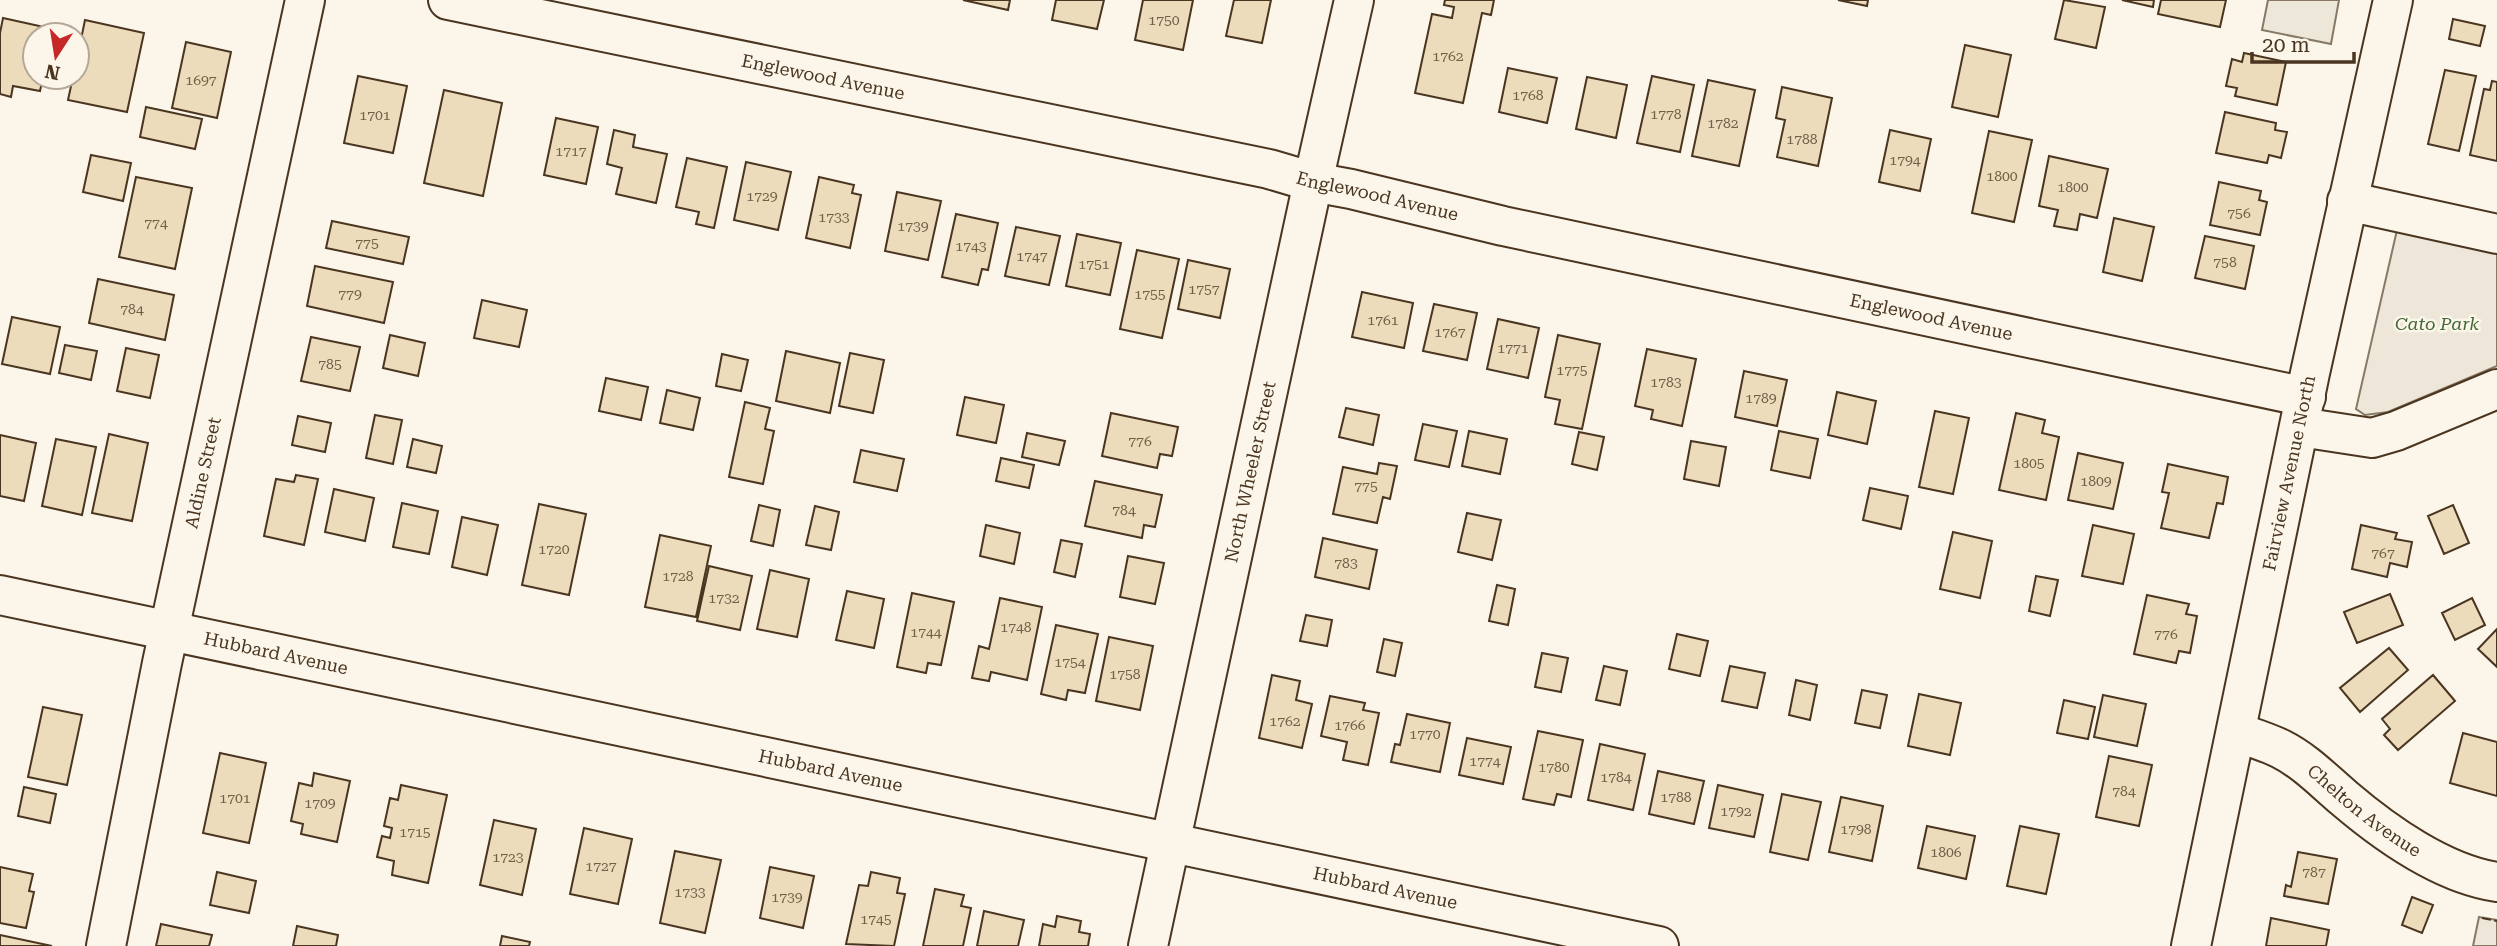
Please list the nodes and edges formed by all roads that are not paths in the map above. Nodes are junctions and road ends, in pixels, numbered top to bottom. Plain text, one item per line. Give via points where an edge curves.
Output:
1 (305, 0) edge
2 (448, 0) edge
3 (1354, 0) edge
4 (2393, 0) edge
5 (1312, 182) junction
6 (2347, 201) junction
7 (2497, 234) edge
8 (2497, 389) edge
9 (2303, 412) junction
10 (0, 595) edge
11 (168, 631) junction
12 (2236, 732) junction
13 (1171, 841) junction
14 (2497, 882) edge
15 (106, 946) edge
16 (1148, 946) edge
17 (1660, 946) edge
18 (2190, 946) edge

1 - 11 street, Aldine Street
2 - 5 street, Englewood Avenue via 1269,169
3 - 5 street, North Wheeler Street
4 - 6 street, Fairview Avenue North
5 - 9 street, Englewood Avenue
5 - 13 street, North Wheeler Street
6 - 7 street
6 - 9 street, Fairview Avenue North
8 - 9 street, Englewood Avenue via 2372,438
9 - 12 street, Fairview Avenue North
10 - 11 street, Hubbard Avenue
11 - 13 street, Hubbard Avenue
11 - 15 street, Aldine Street
12 - 14 street, Chelton Avenue via 2295,758 2372,822 2426,855
12 - 18 street, Fairview Avenue North
13 - 16 street, North Wheeler Street
13 - 17 street, Hubbard Avenue

